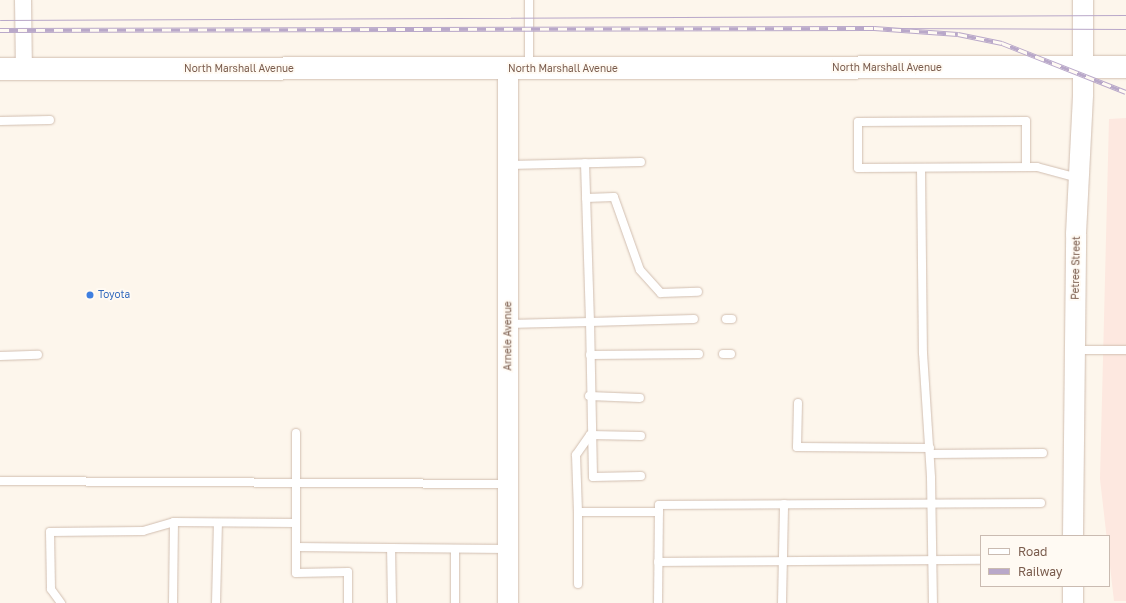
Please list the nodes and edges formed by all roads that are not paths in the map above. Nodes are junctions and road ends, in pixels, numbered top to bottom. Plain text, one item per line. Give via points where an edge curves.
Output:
1 (23, 0) edge
2 (529, 0) edge
3 (1083, 0) edge
4 (1083, 67) junction
5 (1126, 67) edge
6 (0, 69) edge
7 (24, 69) junction
8 (518, 69) junction
9 (50, 120) dead end
10 (0, 121) edge
11 (641, 162) dead end
12 (585, 163) junction
13 (508, 165) junction
14 (1026, 167) junction
15 (921, 168) junction
16 (1078, 178) junction
17 (586, 198) junction
18 (698, 292) dead end
19 (694, 319) dead end
20 (590, 322) junction
21 (508, 324) junction
22 (1075, 350) junction
23 (1126, 350) edge
24 (699, 354) dead end
25 (38, 355) dead end
26 (590, 355) junction
27 (0, 356) edge
28 (589, 396) junction
29 (640, 398) dead end
30 (798, 403) dead end
31 (296, 433) dead end
32 (590, 435) junction
33 (641, 436) dead end
34 (930, 451) junction
35 (1043, 453) dead end
36 (641, 476) dead end
37 (0, 481) edge
38 (295, 484) junction
39 (508, 484) junction
40 (1041, 503) dead end
41 (784, 504) junction
42 (932, 504) junction
43 (578, 512) junction
44 (659, 512) junction
45 (174, 522) junction
46 (218, 523) junction
47 (296, 523) junction
48 (1073, 535) edge
49 (296, 547) junction
50 (391, 548) junction
51 (508, 549) junction
52 (455, 550) junction
53 (932, 560) junction
54 (980, 560) edge
55 (783, 561) junction
56 (658, 562) junction
57 (578, 584) dead end
58 (1073, 587) edge
59 (61, 603) edge
60 (173, 603) edge
61 (216, 603) edge
62 (348, 603) edge
63 (392, 603) edge
64 (455, 603) edge
65 (508, 603) edge
66 (658, 603) edge
67 (782, 603) edge
68 (933, 603) edge
69 (1073, 603) edge

1 - 7 street
2 - 8 lane
3 - 4 street, Petree Street
4 - 5 main road, North Marshall Avenue
4 - 8 main road, North Marshall Avenue
4 - 16 street, Petree Street
6 - 7 main road, North Marshall Avenue
7 - 8 main road, North Marshall Avenue
8 - 13 street, Arnele Avenue
9 - 10 lane
11 - 12 lane
12 - 13 lane
12 - 17 lane
13 - 21 street, Arnele Avenue
14 - 15 lane
14 - 15 lane via 1026,121 858,122 858,168
14 - 16 lane
15 - 34 lane via 923,353
16 - 22 street, Petree Street
17 - 18 lane via 614,197 640,270 661,293
17 - 20 lane
19 - 20 lane
20 - 21 lane
20 - 26 lane
21 - 39 street, Arnele Avenue
22 - 23 lane
22 - 48 street, Petree Street
24 - 26 lane
25 - 27 lane
26 - 28 lane
28 - 29 lane
28 - 32 lane
30 - 34 lane via 797,447
31 - 38 lane
32 - 33 lane
32 - 36 lane via 592,477
32 - 43 lane via 576,455
34 - 35 lane
34 - 42 lane
37 - 38 lane
38 - 39 lane
38 - 47 lane
39 - 51 street, Arnele Avenue
40 - 42 lane
41 - 42 lane
41 - 44 lane via 659,505
41 - 55 lane
42 - 53 lane
43 - 44 lane
43 - 57 lane
44 - 56 lane
45 - 46 lane
45 - 59 lane via 143,531 50,532 51,589
45 - 60 lane
46 - 47 lane
46 - 61 lane
47 - 49 lane
49 - 50 lane
49 - 62 lane via 296,572 348,572
50 - 52 lane
50 - 63 lane
51 - 52 lane
51 - 65 street, Arnele Avenue
52 - 64 lane
53 - 54 lane
53 - 55 lane
53 - 68 lane
55 - 56 lane
55 - 67 lane
56 - 66 lane
58 - 69 street

